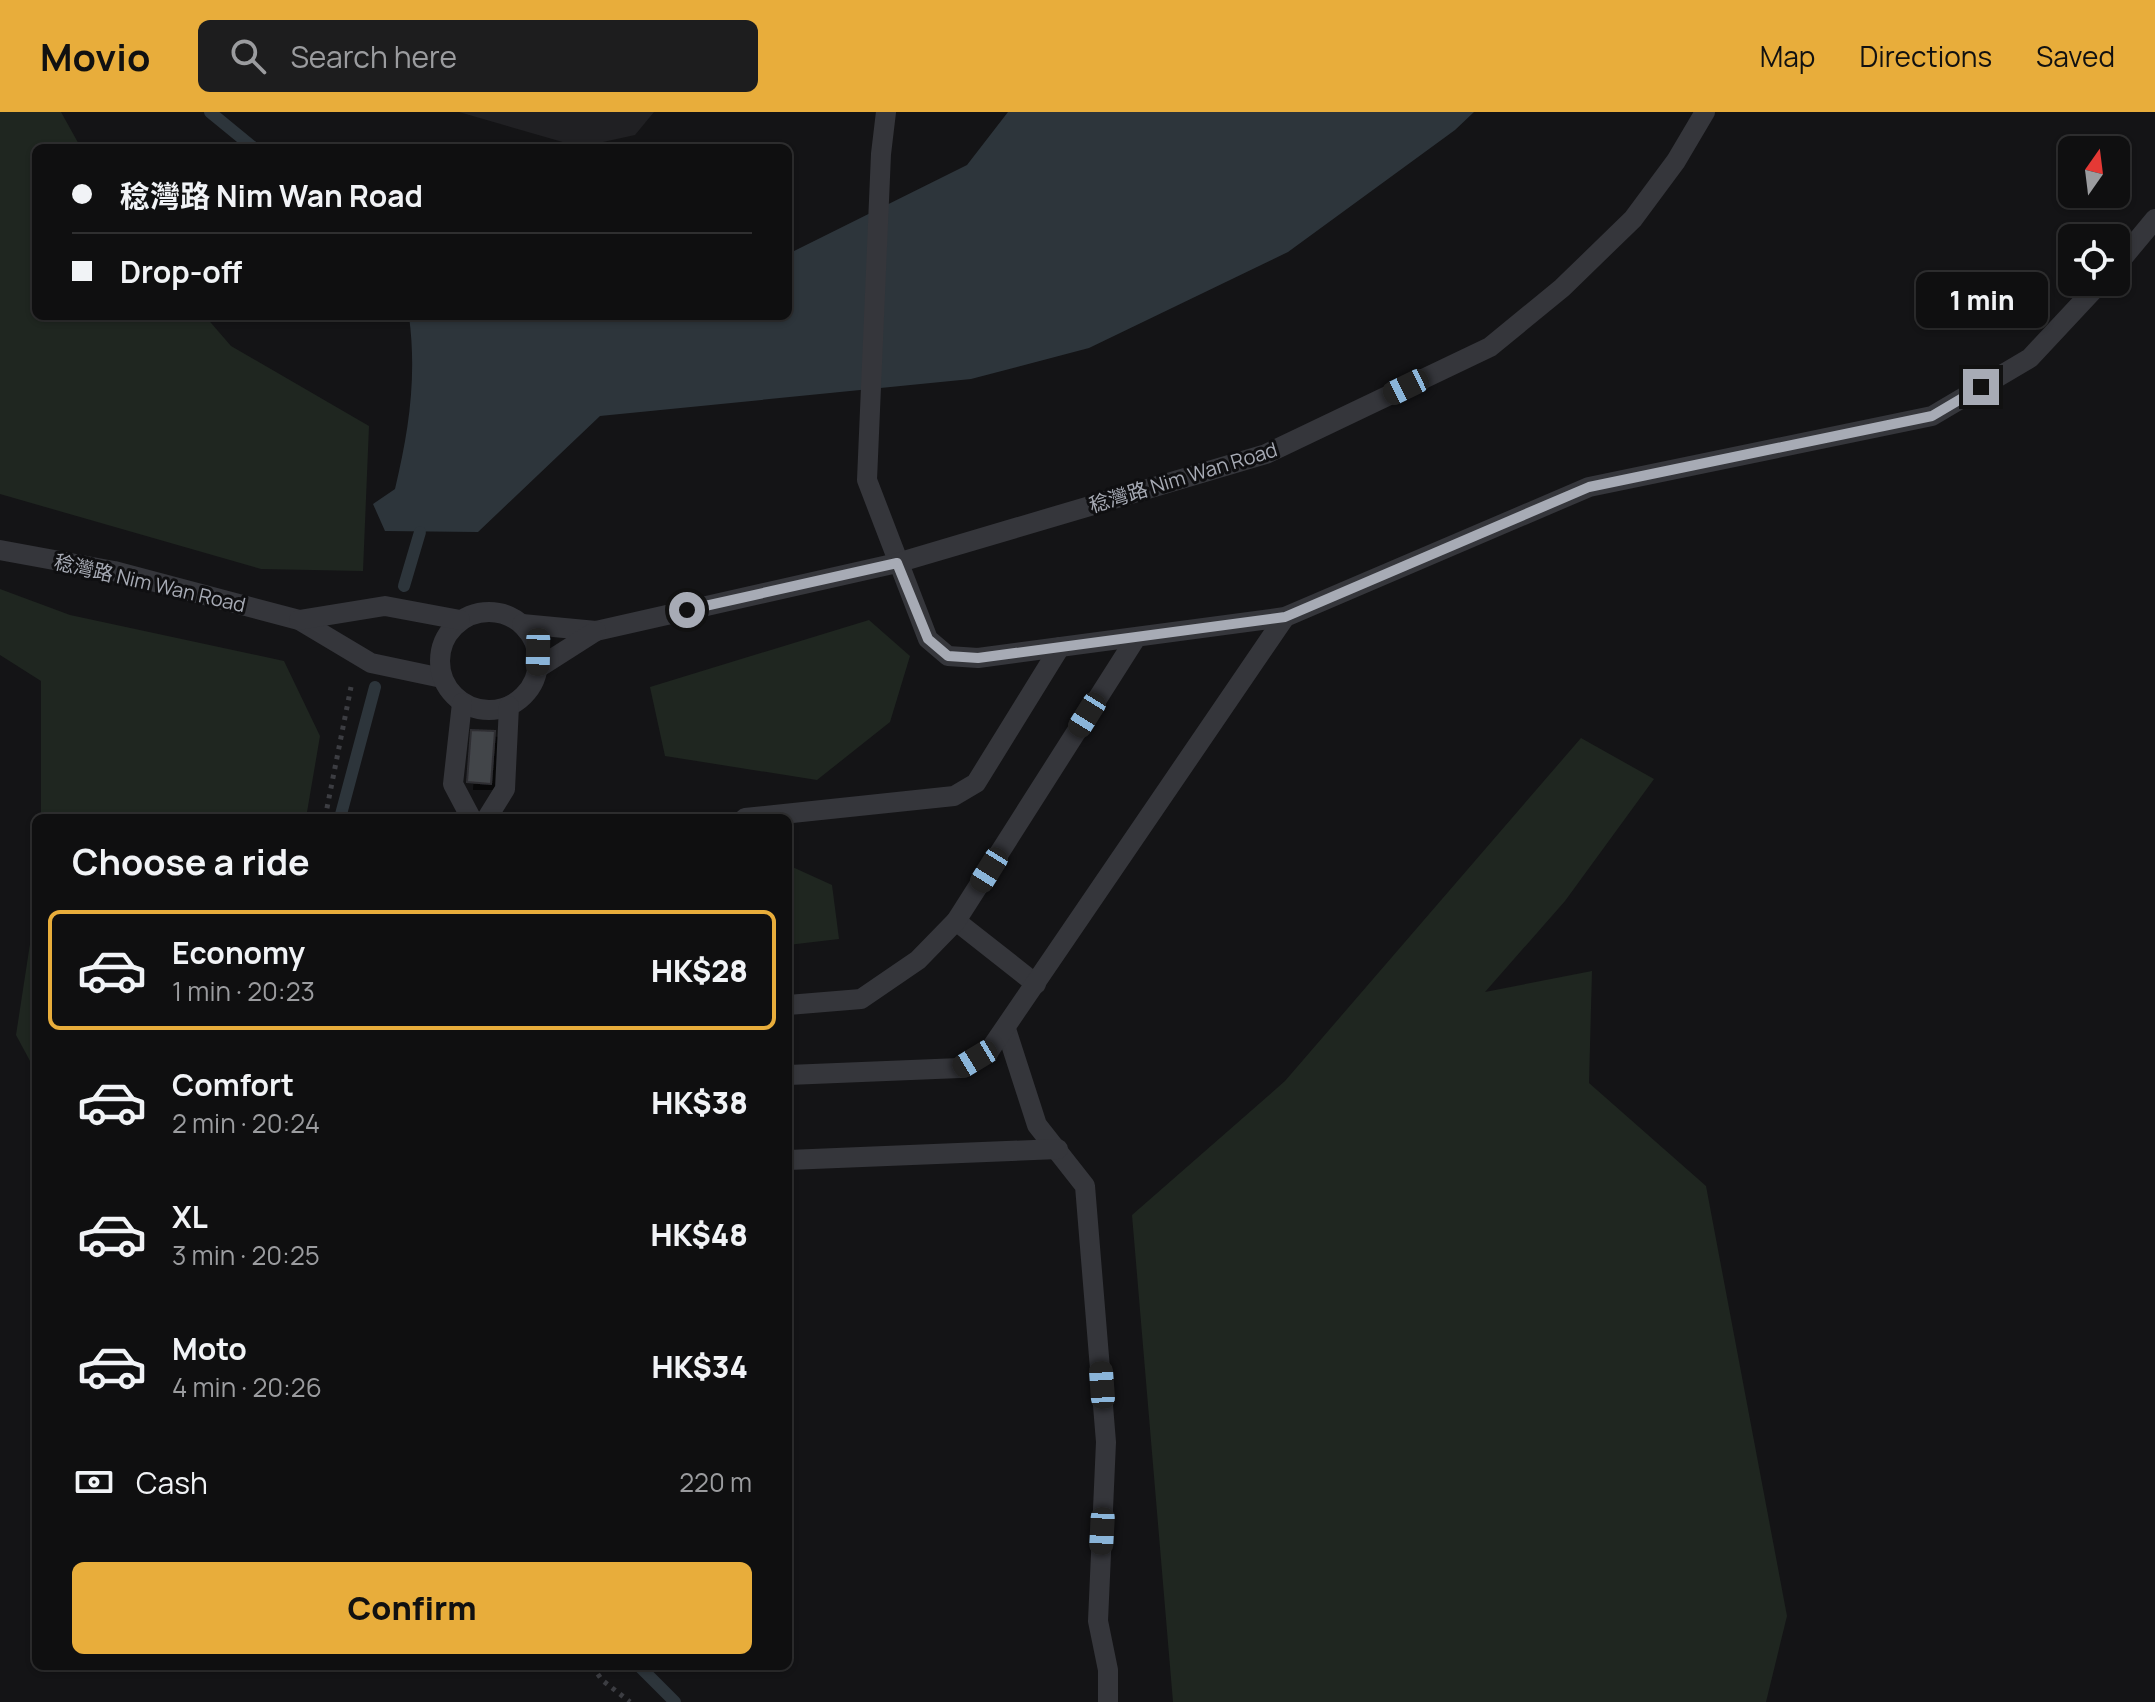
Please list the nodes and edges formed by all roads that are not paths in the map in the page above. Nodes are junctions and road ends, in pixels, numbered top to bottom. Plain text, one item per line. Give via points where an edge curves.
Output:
1 (886, 112) edge
2 (1705, 112) edge
3 (2155, 219) edge
4 (2130, 249) edge
5 (2088, 296) edge
6 (0, 550) edge
7 (897, 563) junction
8 (1285, 617) junction
9 (299, 620) junction
10 (460, 620) junction
11 (522, 624) junction
12 (596, 631) junction
13 (1136, 638) junction
14 (1060, 647) junction
15 (538, 668) junction
16 (442, 678) junction
17 (462, 703) junction
18 (509, 706) junction
19 (469, 814) edge
20 (489, 814) edge
21 (783, 814) edge
22 (956, 921) junction
23 (1036, 984) junction
24 (792, 1005) edge
25 (1006, 1029) junction
26 (792, 1075) edge
27 (1058, 1149) junction
28 (792, 1160) edge
29 (1108, 1702) edge

1 - 7 lane via 867,480
2 - 7 lane, 稔灣路 Nim Wan Road via 1633,219 1562,288 1490,347 1266,454
3 - 4 lane
5 - 8 lane via 2030,358 1932,416 1589,487
6 - 9 lane, 稔灣路 Nim Wan Road via 114,571
7 - 12 lane, 稔灣路 Nim Wan Road
7 - 14 lane via 928,639 948,656 978,658
8 - 13 lane
8 - 23 lane
9 - 10 lane, 稔灣路 Nim Wan Road via 385,606
9 - 16 lane, 稔灣路 Nim Wan Road via 371,663
10 - 11 lane, 稔灣路 Nim Wan Road via 492,611
10 - 16 lane via 441,646
11 - 12 lane, 稔灣路 Nim Wan Road
11 - 15 lane via 538,652
12 - 15 lane, 稔灣路 Nim Wan Road
13 - 14 lane
13 - 22 lane
14 - 21 lane via 967,790 954,796
15 - 18 lane, 稔灣路 Nim Wan Road via 532,684
16 - 17 lane
17 - 18 lane via 493,710
17 - 19 lane via 453,784
18 - 20 lane via 505,789
22 - 23 lane
22 - 24 lane via 918,960 861,999
23 - 25 lane
25 - 26 lane via 989,1051 960,1068
25 - 27 lane via 1037,1125
27 - 28 lane
27 - 29 lane via 1085,1186 1106,1442 1098,1621

